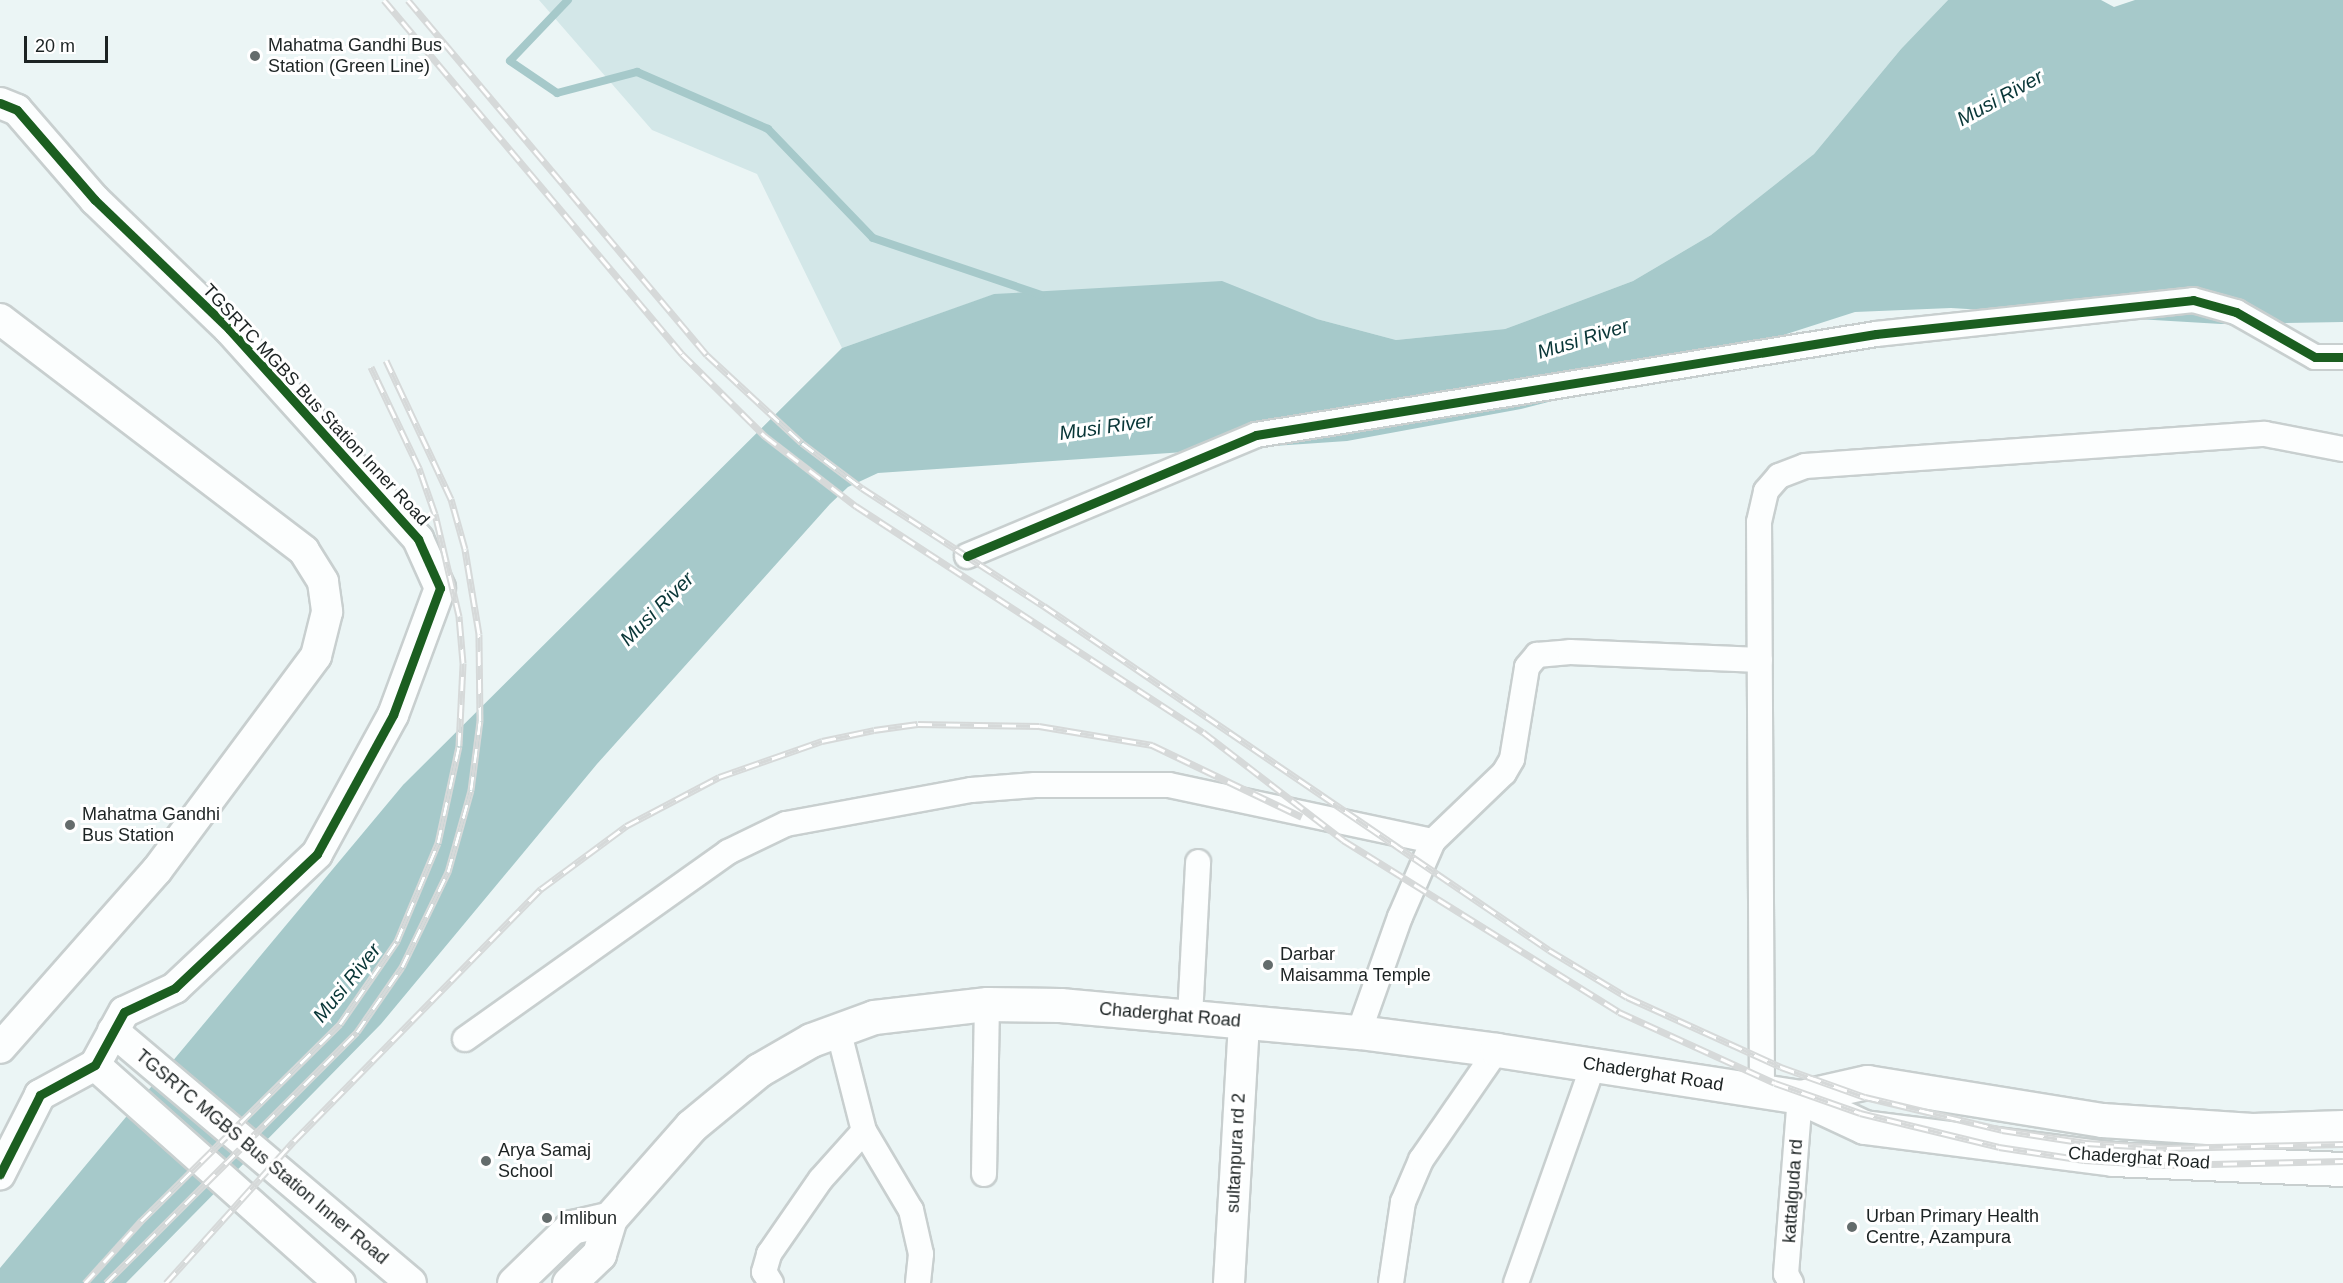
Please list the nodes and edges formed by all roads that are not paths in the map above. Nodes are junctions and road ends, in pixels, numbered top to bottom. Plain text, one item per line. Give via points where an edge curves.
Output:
1 (0, 104) edge
2 (0, 319) edge
3 (2343, 357) edge
4 (2343, 449) edge
5 (967, 556) dead end
6 (1760, 660) junction
7 (1433, 842) junction
8 (1198, 862) dead end
9 (987, 1004) junction
10 (1190, 1017) junction
11 (1244, 1022) junction
12 (838, 1029) junction
13 (1359, 1032) junction
14 (465, 1039) dead end
15 (124, 1041) junction
16 (0, 1048) edge
17 (1497, 1050) junction
18 (1593, 1065) junction
19 (101, 1071) junction
20 (1762, 1090) junction
21 (1800, 1097) junction
22 (2343, 1127) edge
23 (864, 1131) junction
24 (2343, 1169) edge
25 (0, 1174) edge
26 (984, 1174) dead end
27 (610, 1218) junction
28 (340, 1283) edge
29 (411, 1283) edge
30 (514, 1283) edge
31 (569, 1283) edge
32 (771, 1283) edge
33 (918, 1283) edge
34 (1229, 1283) edge
35 (1391, 1283) edge
36 (1516, 1283) edge
37 (1791, 1283) edge

1 - 15 street, TGSRTC MGBS Bus Station Inner Road via 17,110 95,200 253,355 418,539 440,588 393,716 317,855 175,988 124,1012
2 - 16 street via 304,551 323,582 327,612 316,656 157,870
3 - 5 street via 2315,357 2236,312 2193,300 1876,334 1256,435
4 - 6 street via 2265,434 1805,466 1779,476 1766,491 1759,522
6 - 7 street via 1570,652 1537,655 1527,668 1508,766
6 - 20 street
7 - 13 street via 1400,917
7 - 14 street via 1169,785 1035,784 971,790 786,824 728,852
8 - 10 street
9 - 10 main road, Chaderghat Road via 1060,1005
9 - 12 main road, Chaderghat Road via 886,1015
9 - 26 street
10 - 11 main road, Chaderghat Road
11 - 13 main road, Chaderghat Road
11 - 34 street, sultanpura rd 2
12 - 23 street
12 - 27 main road, Chaderghat Road via 759,1070 691,1126
13 - 17 main road, Chaderghat Road
15 - 19 street, TGSRTC MGBS Bus Station Inner Road
15 - 29 street, TGSRTC MGBS Bus Station Inner Road
17 - 18 main road, Chaderghat Road
17 - 35 street via 1421,1160 1402,1202
18 - 20 main road, Chaderghat Road
18 - 36 street
19 - 25 street via 40,1095
19 - 28 street
20 - 21 main road, Chaderghat Road
21 - 22 main road, Chaderghat Road via 1867,1082 2102,1120 2252,1130
21 - 24 main road, Chaderghat Road via 1864,1127 2113,1159
21 - 37 street, kattalguda rd via 1786,1274
23 - 32 street via 821,1179 769,1254 764,1272
23 - 33 street via 911,1210 921,1254
27 - 30 main road via 572,1227
27 - 31 main road, Chaderghat Road via 599,1254

